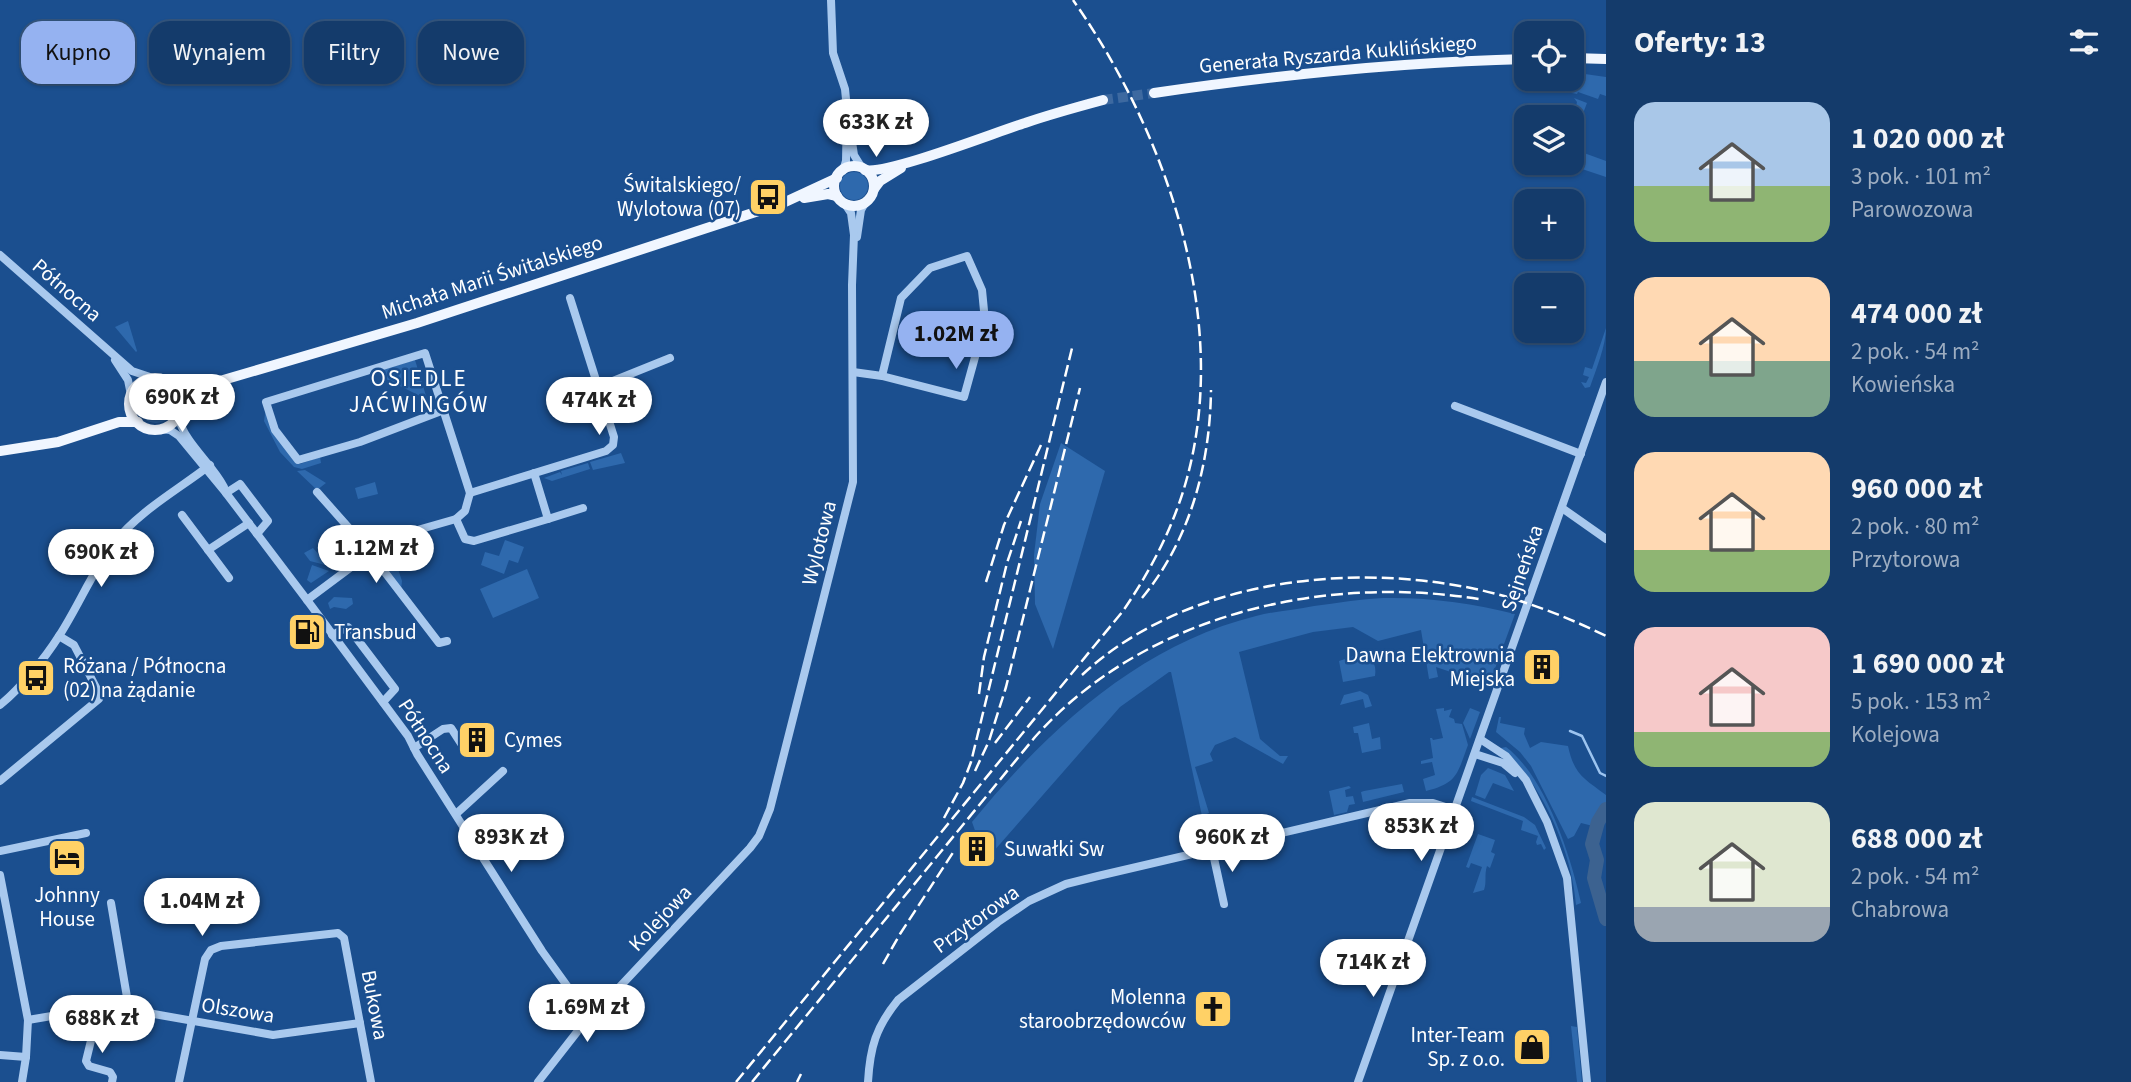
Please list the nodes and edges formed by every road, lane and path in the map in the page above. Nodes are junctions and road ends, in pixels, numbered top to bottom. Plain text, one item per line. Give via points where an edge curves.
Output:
1 (831, 0) edge
2 (1584, 58) edge
3 (1514, 59) edge
4 (1606, 59) edge
5 (1154, 93) tunnel mouth
6 (1103, 100) tunnel mouth
7 (848, 118) junction
8 (913, 160) junction
9 (863, 169) junction
10 (840, 174) junction
11 (874, 189) junction
12 (841, 200) junction
13 (783, 202) junction
14 (865, 203) junction
15 (854, 251) junction
16 (0, 256) edge
17 (570, 298) dead end
18 (110, 351) junction
19 (670, 358) dead end
20 (853, 372) junction
21 (882, 376) junction
22 (153, 378) junction
23 (1606, 382) edge
24 (213, 383) junction
25 (173, 384) junction
26 (598, 387) junction
27 (130, 399) junction
28 (1455, 406) dead end
29 (444, 410) junction
30 (179, 413) junction
31 (138, 422) junction
32 (103, 426) junction
33 (161, 429) junction
34 (0, 451) edge
35 (1581, 454) junction
36 (207, 467) junction
37 (534, 473) junction
38 (317, 492) dead end
39 (226, 493) junction
40 (470, 493) junction
41 (583, 508) dead end
42 (1562, 508) junction
43 (182, 515) dead end
44 (456, 519) junction
45 (548, 519) junction
46 (249, 523) junction
47 (257, 534) junction
48 (1606, 539) edge
49 (208, 550) junction
50 (370, 553) junction
51 (229, 578) dead end
52 (307, 600) junction
53 (332, 635) junction
54 (59, 636) junction
55 (447, 641) dead end
56 (383, 702) junction
57 (0, 705) edge
58 (1480, 739) junction
59 (462, 745) dead end
60 (414, 748) junction
61 (1475, 754) junction
62 (503, 771) dead end
63 (0, 781) edge
64 (1528, 788) junction
65 (1455, 810) junction
66 (456, 814) junction
67 (86, 833) dead end
68 (759, 836) joint
69 (1212, 849) junction
70 (0, 851) edge
71 (0, 875) edge
72 (111, 903) dead end
73 (1224, 904) dead end
74 (99, 1008) junction
75 (129, 1009) junction
76 (580, 1009) junction
77 (28, 1020) junction
78 (192, 1020) junction
79 (360, 1023) junction
80 (0, 1055) edge
81 (26, 1057) junction
82 (22, 1082) edge
83 (112, 1082) edge
84 (178, 1082) edge
85 (371, 1082) edge
86 (538, 1082) edge
87 (868, 1082) edge
88 (1358, 1082) edge
89 (1587, 1082) edge

1 - 7 street via 833,53 845,89
2 - 4 main road
3 - 5 main road, Generała Ryszarda Kuklińskiego via 1350,69
6 - 8 main road
7 - 9 street via 853,150
7 - 10 street via 846,161
8 - 9 main road via 876,171
8 - 11 main road
9 - 10 main road via 850,167
9 - 11 main road via 872,178
10 - 12 main road via 835,187
10 - 13 main road, Michała Marii Świtalskiego
11 - 14 main road
12 - 13 main road, Michała Marii Świtalskiego via 820,194
12 - 14 main road via 855,206
12 - 15 street, Wylotowa via 851,213
13 - 24 main road, Michała Marii Świtalskiego via 417,323
14 - 15 street, Wylotowa
15 - 20 street, Wylotowa
16 - 18 street, Północna
17 - 26 street
18 - 22 street, Północna via 135,374
18 - 27 street, Północna via 128,380
19 - 26 street
20 - 21 street
20 - 68 street, Wylotowa via 853,482 770,809
21 - 21 street via 964,397 985,321 982,290 967,256 930,268 901,298
22 - 25 main road
22 - 27 main road via 139,383
23 - 35 street, Sejneńska
24 - 25 main road, Michała Marii Świtalskiego via 190,388
24 - 30 main road, Michała Marii Świtalskiego via 185,400
25 - 30 main road via 180,395
26 - 37 street via 613,445
27 - 31 main road via 131,414
27 - 32 main road via 121,414
28 - 35 street
29 - 29 street via 425,353 266,402 275,430 298,460
29 - 40 street
30 - 33 main road
30 - 36 street, Północna via 184,432
31 - 32 main road
31 - 33 main road
32 - 34 main road via 58,442
33 - 36 street, Północna via 176,434
35 - 42 street, Sejneńska
36 - 39 street, Północna
36 - 54 street via 116,540
37 - 40 street
37 - 45 street
38 - 50 street
39 - 46 street, Północna
39 - 47 street via 240,484 268,521
40 - 44 street via 465,511
41 - 45 street
42 - 48 street
42 - 58 street, Sejneńska
43 - 49 street
44 - 45 street via 466,539 474,541
44 - 50 street via 400,535
46 - 47 street, Północna
46 - 49 street
47 - 52 street, Północna
49 - 51 street
50 - 52 street
50 - 55 street via 439,643
52 - 53 street, Północna
53 - 56 street, Północna
53 - 56 street via 348,627 395,689
54 - 57 street
54 - 63 street via 74,645 99,699
56 - 60 street, Północna
58 - 61 street, Sejneńska
58 - 64 street via 1511,761
59 - 60 street via 451,728
60 - 66 street, Północna
61 - 64 street via 1508,766
61 - 65 street, Sejneńska
62 - 66 street
64 - 89 street via 1547,822 1567,878
65 - 69 street, Przytorowa via 1433,803 1410,803
65 - 88 street, Sejneńska
66 - 76 street, Północna
67 - 70 street
68 - 76 street, Kolejowa via 607,1000
69 - 73 street
69 - 87 street, Przytorowa via 1066,884 1014,910 898,1000 876,1033
71 - 77 street
72 - 75 street
74 - 75 street, Olszowa
74 - 77 street, Olszowa
74 - 83 street via 86,1062 110,1072
75 - 78 street, Olszowa
76 - 86 street via 577,1031
77 - 81 street
78 - 79 street, Olszowa via 273,1035
78 - 79 street, Bukowa via 211,950 338,933 342,934
78 - 84 street
79 - 85 street, Bukowa
80 - 81 street
81 - 82 street

